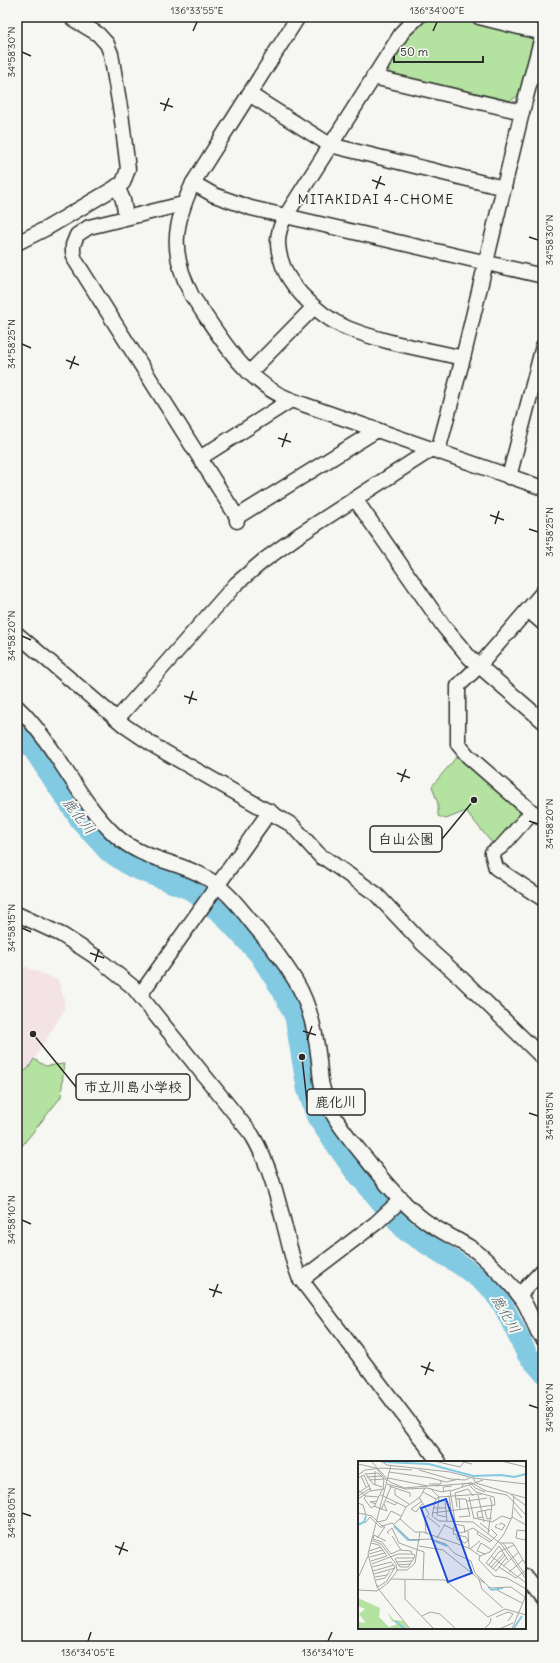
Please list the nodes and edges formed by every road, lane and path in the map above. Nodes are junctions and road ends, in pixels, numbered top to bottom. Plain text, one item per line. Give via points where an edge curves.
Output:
1 (72, 17) edge
2 (298, 17) edge
3 (418, 17) edge
4 (479, 17) edge
5 (543, 33) edge
6 (373, 77) junction
7 (250, 94) junction
8 (522, 112) junction
9 (330, 146) junction
10 (193, 183) junction
11 (117, 186) junction
12 (504, 188) junction
13 (183, 204) junction
14 (285, 216) junction
15 (126, 217) junction
16 (17, 243) edge
17 (487, 264) junction
18 (543, 276) edge
19 (314, 307) junction
20 (543, 346) edge
21 (463, 358) junction
22 (249, 373) junction
23 (291, 400) junction
24 (377, 430) junction
25 (435, 450) junction
26 (200, 458) junction
27 (509, 476) junction
28 (543, 488) edge
29 (355, 499) junction
30 (543, 592) edge
31 (528, 610) junction
32 (543, 623) edge
33 (17, 634) edge
34 (479, 666) junction
35 (17, 707) edge
36 (117, 719) junction
37 (543, 721) edge
38 (270, 811) junction
39 (538, 815) edge
40 (219, 885) junction
41 (543, 899) edge
42 (17, 914) edge
43 (140, 995) junction
44 (543, 1058) edge
45 (401, 1201) junction
46 (543, 1270) edge
47 (301, 1280) junction
48 (519, 1295) junction
49 (543, 1339) edge
50 (437, 1461) edge
51 (526, 1577) edge
52 (543, 1599) edge

1 - 11 street via 98,34 107,44 111,54 128,169 123,183
2 - 7 street
3 - 6 street via 403,31
4 - 5 street
5 - 8 street
6 - 8 street
6 - 9 street
7 - 9 street
7 - 10 street
8 - 12 street
9 - 12 street
9 - 14 street
10 - 13 street
10 - 14 street via 251,208
11 - 15 street
11 - 16 street
12 - 17 street
13 - 15 street
13 - 22 street via 176,244 182,275 192,296
14 - 17 street
14 - 19 street via 279,228 278,249 281,261 287,277
15 - 26 street via 82,231 73,245 75,260
17 - 18 street
17 - 21 street
19 - 21 street via 347,328
19 - 22 street
20 - 27 street
21 - 25 street
22 - 23 street via 266,387
23 - 24 street
23 - 26 street
24 - 25 street
24 - 26 street via 237,519
25 - 27 street
25 - 29 street
27 - 28 street
29 - 34 street via 432,612
29 - 36 street via 263,561 236,584
30 - 31 street
31 - 32 street
31 - 34 street
33 - 36 street
34 - 37 street
34 - 39 street via 458,686 458,744 468,756
35 - 40 street via 38,730 80,792 116,835 138,852 188,869
36 - 38 street via 156,747
38 - 40 street
38 - 44 street via 296,829 321,857 376,894 423,944
39 - 41 street via 492,853 496,868
40 - 43 street
40 - 45 street via 276,951 296,981 310,1013 322,1086 332,1111 369,1163
42 - 43 street via 62,935 96,957
43 - 47 street via 252,1135 262,1152
45 - 47 street
45 - 48 street via 423,1219 473,1249
46 - 48 street
47 - 50 street
48 - 49 street
51 - 52 street

